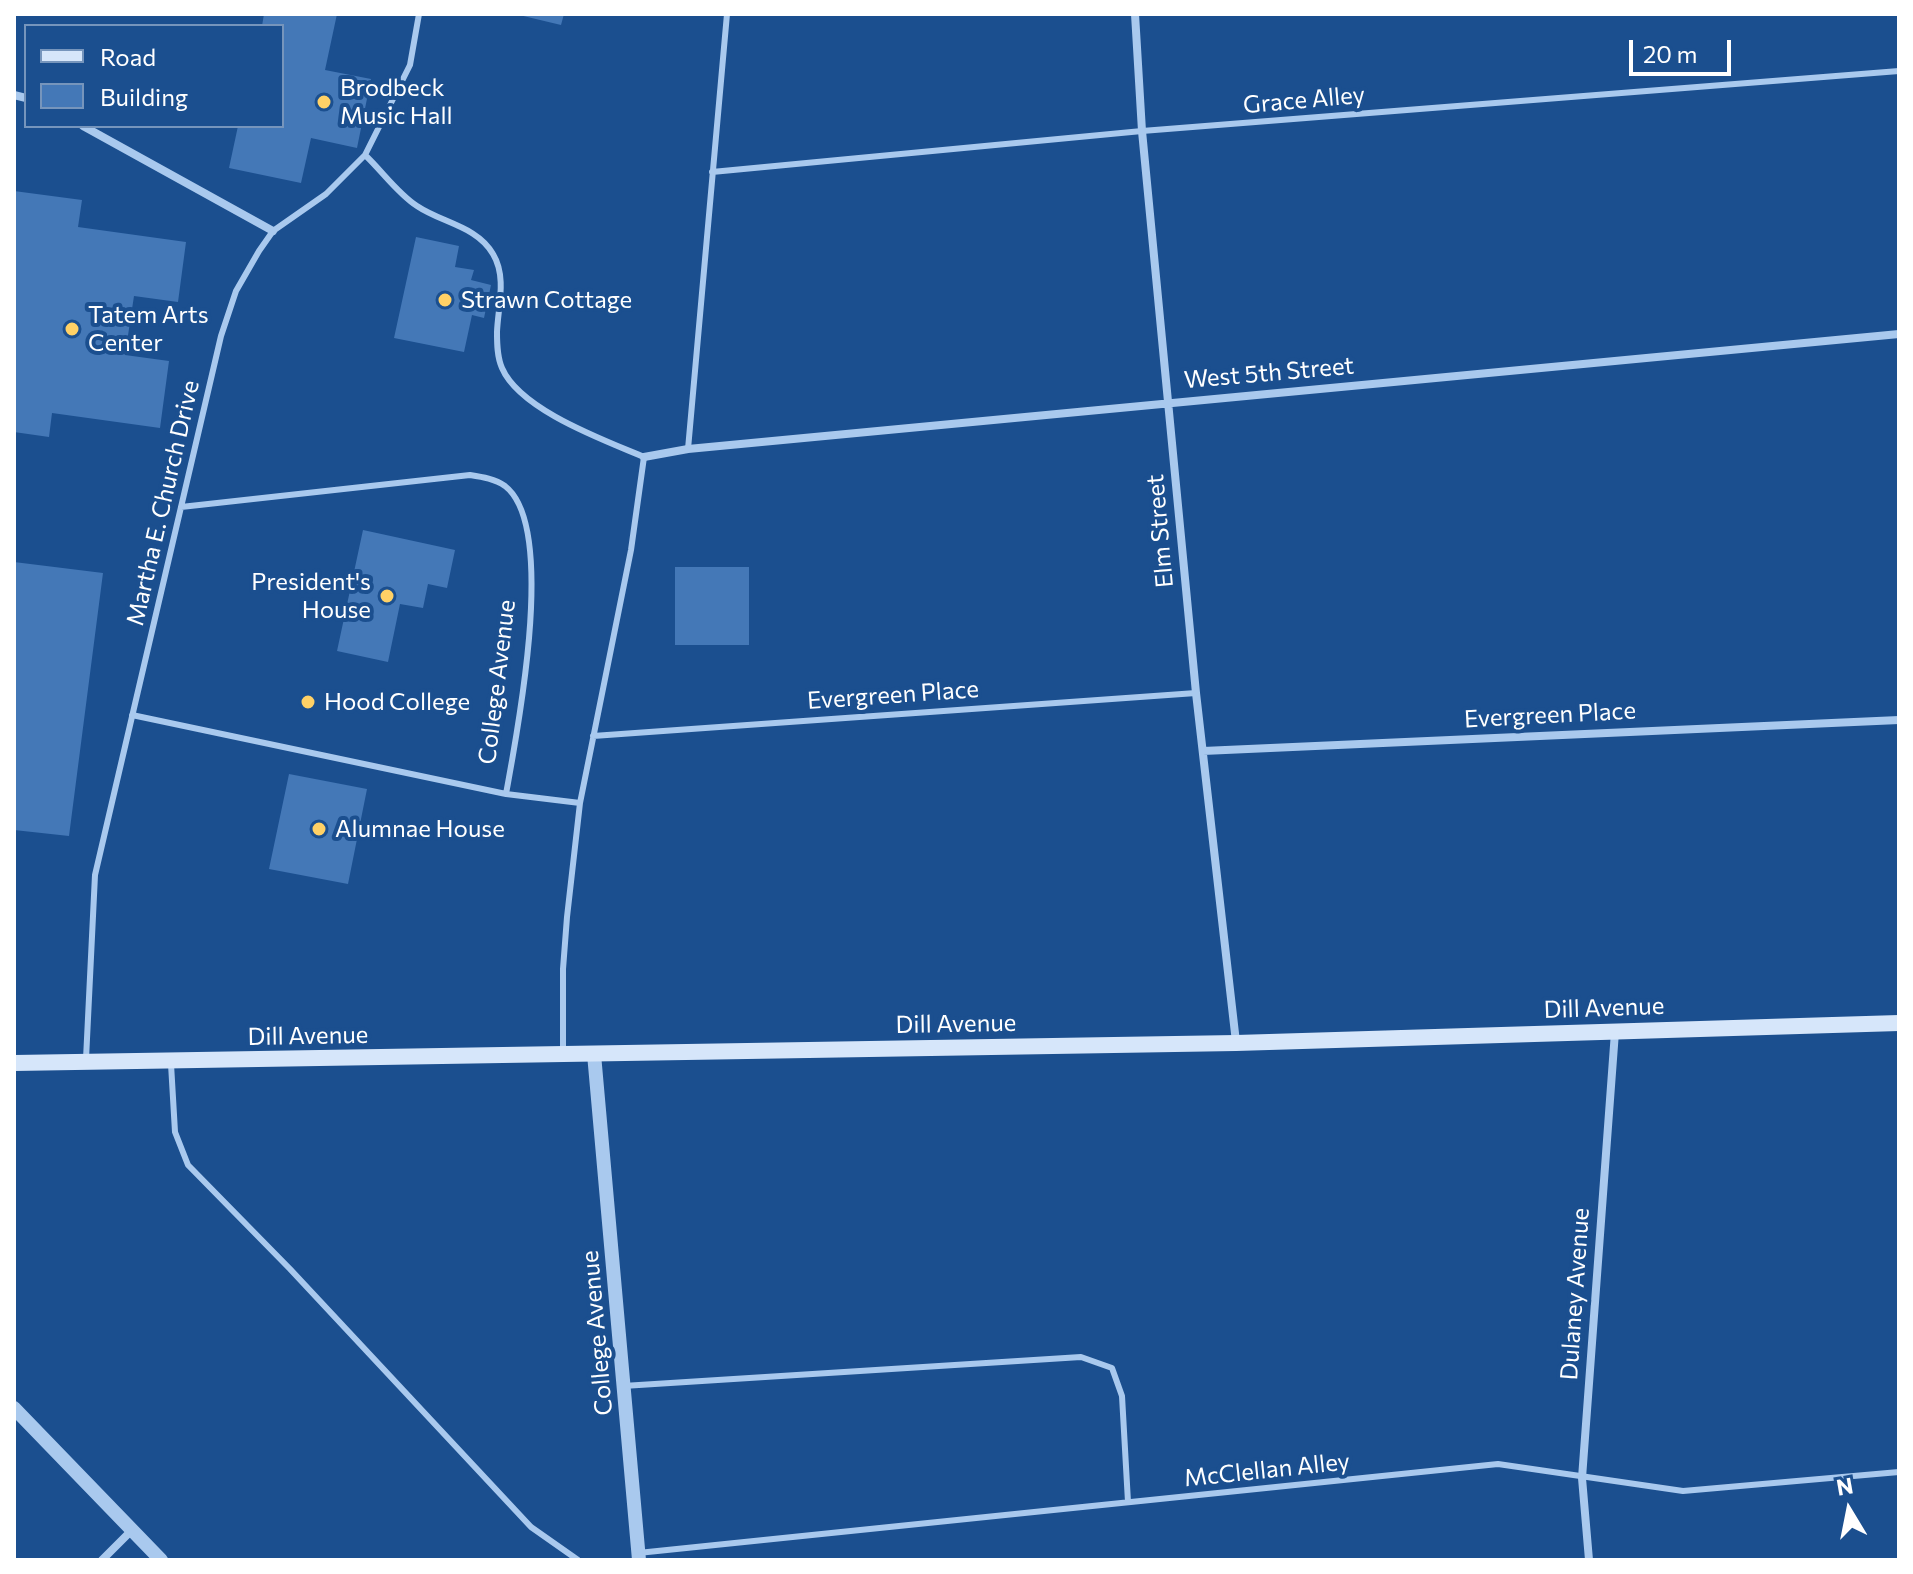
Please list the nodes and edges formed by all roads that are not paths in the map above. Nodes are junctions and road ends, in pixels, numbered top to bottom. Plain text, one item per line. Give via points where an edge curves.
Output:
1 (419, 14) edge
2 (727, 14) edge
3 (1135, 14) edge
4 (1899, 71) edge
5 (87, 128) edge
6 (1142, 131) junction
7 (365, 155) junction
8 (712, 172) junction
9 (273, 231) junction
10 (1899, 334) edge
11 (1169, 403) junction
12 (688, 449) junction
13 (644, 457) junction
14 (181, 507) junction
15 (1196, 693) junction
16 (132, 715) junction
17 (1899, 720) edge
18 (593, 736) junction
19 (1203, 751) junction
20 (506, 794) junction
21 (580, 803) junction
22 (1899, 1023) edge
23 (1615, 1032) junction
24 (1236, 1043) junction
25 (594, 1054) junction
26 (563, 1055) junction
27 (171, 1062) junction
28 (14, 1063) edge
29 (85, 1063) junction
30 (623, 1386) junction
31 (14, 1408) edge
32 (1899, 1472) edge
33 (1582, 1478) junction
34 (1128, 1502) junction
35 (132, 1530) junction
36 (638, 1556) edge
37 (102, 1560) edge
38 (161, 1560) edge
39 (578, 1560) edge
40 (1589, 1560) edge

1 - 7 lane, Martha E. Church Drive via 410,65
2 - 8 lane
3 - 6 street, Elm Street
4 - 6 lane, Grace Alley
5 - 9 street
6 - 8 lane, Grace Alley
6 - 11 street, Elm Street
7 - 9 lane, Martha E. Church Drive via 326,194
7 - 13 lane via 416,206 482,239 493,254 500,271 497,350 501,368 513,384 582,431
8 - 12 lane
9 - 14 lane, Martha E. Church Drive via 236,291 226,321
10 - 11 street, West 5th Street
11 - 12 street, West 5th Street
11 - 15 street, Elm Street
12 - 13 street, West 5th Street
13 - 18 lane
14 - 16 lane, Martha E. Church Drive
14 - 20 lane, College Avenue via 470,475 506,487 527,523 531,623
15 - 18 lane, Evergreen Place
15 - 19 street, Elm Street
16 - 20 lane
16 - 29 lane, Martha E. Church Drive via 95,875
17 - 19 street, Evergreen Place
18 - 21 lane
19 - 24 street, Elm Street
20 - 21 lane, College Avenue
21 - 26 lane via 567,917
22 - 23 main road, Dill Avenue
23 - 24 main road, Dill Avenue
23 - 33 street, Dulaney Avenue
24 - 25 main road, Dill Avenue
25 - 26 main road, Dill Avenue
25 - 30 street, College Avenue
26 - 27 main road, Dill Avenue
27 - 29 main road, Dill Avenue
27 - 39 lane via 175,1132 188,1165 531,1527
28 - 29 main road, Dill Avenue
30 - 34 lane via 1081,1357 1112,1368 1122,1396
30 - 36 street, College Avenue
31 - 35 street
32 - 33 lane, McClellan Alley via 1683,1491
33 - 34 lane, McClellan Alley via 1498,1464
33 - 40 street, Dulaney Avenue
34 - 36 lane, McClellan Alley
35 - 37 street
35 - 38 street

